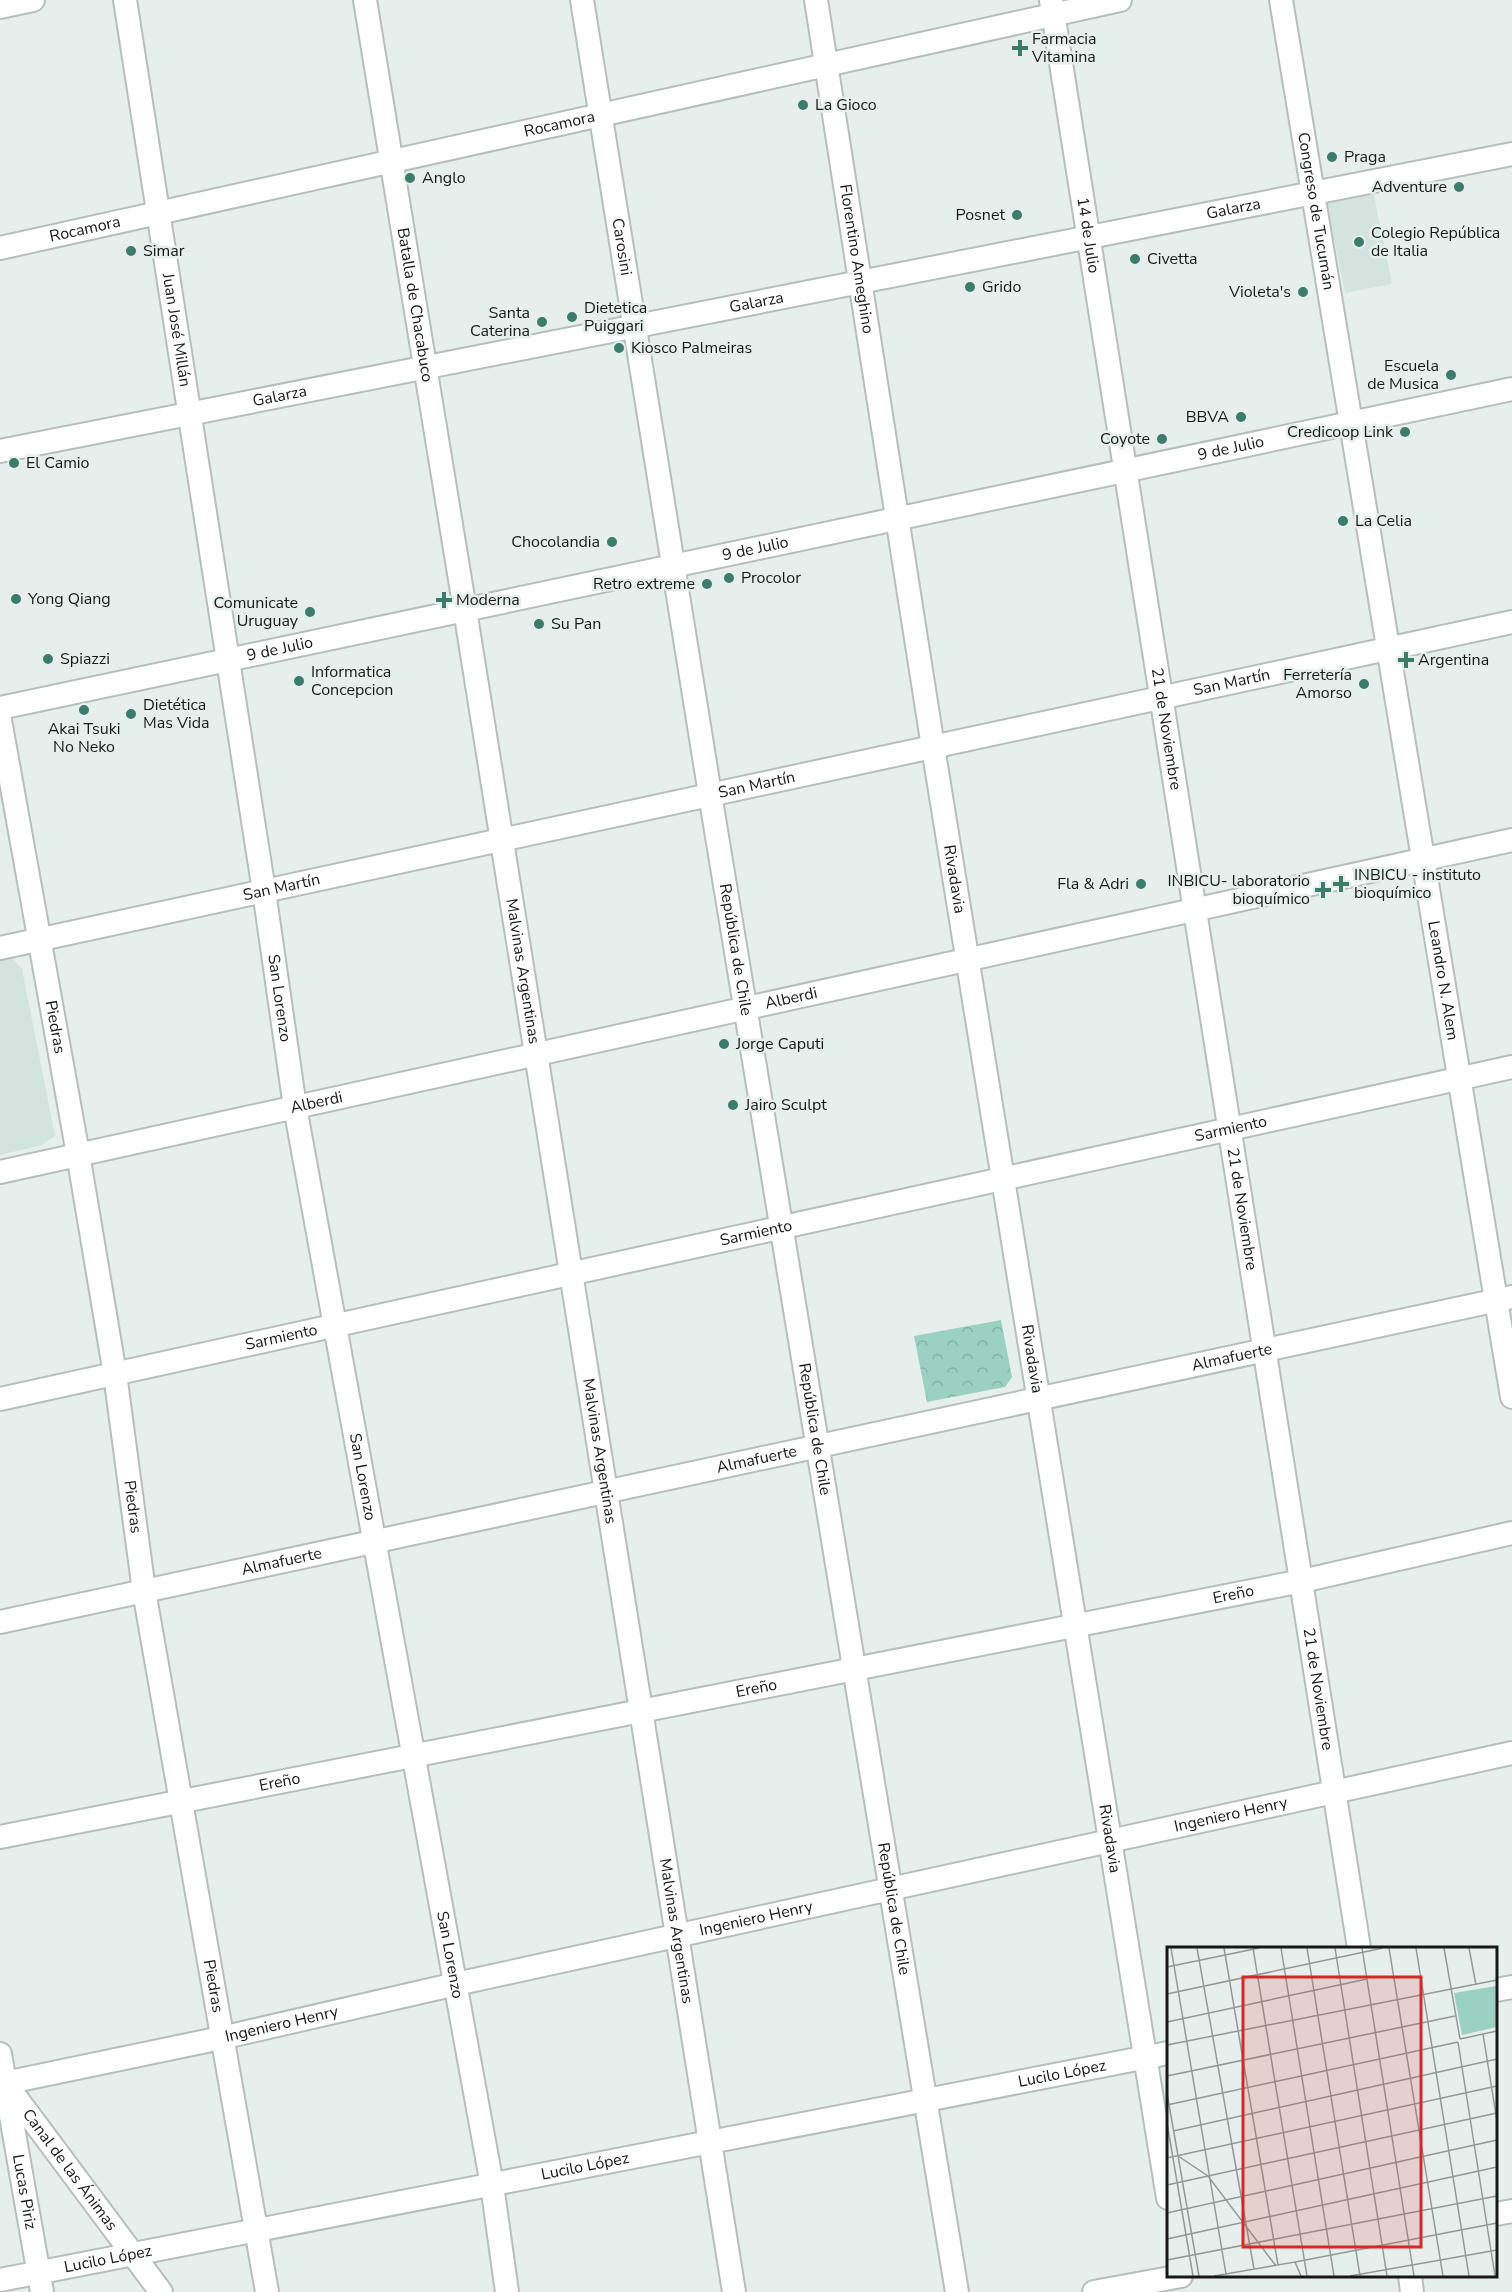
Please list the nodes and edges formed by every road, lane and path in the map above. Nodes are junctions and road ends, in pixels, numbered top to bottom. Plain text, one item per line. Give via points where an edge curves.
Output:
1 (33, 0) edge
2 (124, 0) edge
3 (365, 0) edge
4 (582, 0) edge
5 (816, 0) edge
6 (1120, 0) edge
7 (1281, 0) edge
8 (0, 7) edge
9 (1052, 7) edge
10 (826, 65) junction
11 (601, 115) junction
12 (1512, 154) edge
13 (391, 161) junction
14 (1314, 193) junction
15 (158, 213) junction
16 (1089, 237) junction
17 (0, 248) edge
18 (860, 282) junction
19 (635, 326) junction
20 (425, 368) junction
21 (1512, 389) edge
22 (189, 414) junction
23 (1352, 423) junction
24 (0, 451) edge
25 (1126, 470) junction
26 (897, 519) junction
27 (674, 566) junction
28 (465, 610) junction
29 (1512, 622) edge
30 (1388, 648) junction
31 (227, 660) junction
32 (1161, 698) junction
33 (0, 708) edge
34 (0, 720) edge
35 (933, 747) junction
36 (710, 794) junction
37 (501, 840) junction
38 (1512, 840) edge
39 (1424, 859) junction
40 (264, 891) junction
41 (1196, 909) junction
42 (40, 939) junction
43 (0, 948) edge
44 (968, 959) junction
45 (746, 1008) junction
46 (536, 1054) junction
47 (1512, 1067) edge
48 (1459, 1078) junction
49 (295, 1107) junction
50 (1229, 1129) junction
51 (78, 1155) junction
52 (0, 1172) edge
53 (1003, 1178) junction
54 (782, 1227) junction
55 (571, 1274) junction
56 (1504, 1298) edge
57 (334, 1326) junction
58 (1264, 1350) junction
59 (115, 1374) junction
60 (1512, 1397) edge
61 (1038, 1398) junction
62 (0, 1399) edge
63 (818, 1446) junction
64 (606, 1492) junction
65 (1512, 1533) edge
66 (374, 1541) junction
67 (1302, 1581) junction
68 (144, 1591) junction
69 (0, 1622) edge
70 (1076, 1625) junction
71 (855, 1669) junction
72 (641, 1711) junction
73 (1512, 1753) edge
74 (414, 1756) junction
75 (1334, 1792) junction
76 (182, 1801) junction
77 (0, 1837) edge
78 (1110, 1841) junction
79 (890, 1889) junction
80 (677, 1936) junction
81 (1359, 1947) edge
82 (456, 1984) junction
83 (1512, 1987) edge
84 (1497, 1990) edge
85 (221, 2038) junction
86 (1167, 2053) edge
87 (0, 2054) edge
88 (1146, 2058) junction
89 (2, 2081) edge
90 (925, 2101) junction
91 (710, 2142) junction
92 (492, 2185) junction
93 (1167, 2192) edge
94 (1512, 2211) edge
95 (1497, 2214) edge
96 (256, 2231) junction
97 (133, 2254) junction
98 (1176, 2277) edge
99 (1181, 2277) edge
100 (1410, 2277) edge
101 (0, 2280) edge
102 (40, 2282) edge
103 (161, 2292) edge
104 (267, 2292) edge
105 (507, 2292) edge
106 (734, 2292) edge
107 (957, 2292) edge
108 (1094, 2292) edge
109 (1183, 2292) edge
110 (1412, 2292) edge

1 - 8 street
2 - 15 street, Juan José Millán
3 - 13 street, Batalla de Chacabuco
4 - 11 street, Carosini
5 - 10 street, Florentino Ameghino
6 - 9 street, Rocamora
7 - 14 street, Congreso de Tucumán
9 - 10 street, Rocamora
9 - 16 street, 14 de Julio
10 - 11 street, Rocamora
10 - 18 street, Florentino Ameghino
11 - 13 street, Rocamora
11 - 19 street, Carosini
12 - 14 street, Galarza
13 - 15 street, Rocamora
13 - 20 street, Batalla de Chacabuco
14 - 16 street, Galarza
14 - 23 street, Congreso de Tucumán
15 - 17 street, Rocamora
15 - 22 street, Juan José Millán
16 - 18 street, Galarza
16 - 25 street, 14 de Julio
18 - 19 street, Galarza
18 - 26 street, Florentino Ameghino
19 - 20 street, Galarza
19 - 27 street, Carosini
20 - 22 street, Galarza
20 - 28 street, Batalla de Chacabuco
21 - 23 street, 9 de Julio
22 - 24 street, Galarza
22 - 31 street, Juan José Millán
23 - 25 street, 9 de Julio
23 - 30 street, Leandro N. Alem
25 - 26 street, 9 de Julio
25 - 32 street, 21 de Noviembre
26 - 27 street, 9 de Julio
26 - 35 street, Rivadavia
27 - 28 street, 9 de Julio
27 - 36 street, República de Chile
28 - 31 street, 9 de Julio
28 - 37 street, Malvinas Argentinas
29 - 30 street, San Martín
30 - 32 street, San Martín
30 - 39 street, Leandro N. Alem
31 - 33 street, 9 de Julio
31 - 40 street, San Lorenzo
32 - 35 street, San Martín
32 - 41 street, 21 de Noviembre
34 - 42 street, Piedras
35 - 36 street, San Martín
35 - 44 street, Rivadavia
36 - 37 street, San Martín
36 - 45 street, República de Chile
37 - 40 street, San Martín
37 - 46 street, Malvinas Argentinas
38 - 39 street, Alberdi
39 - 41 street, Alberdi
39 - 48 street, Leandro N. Alem
40 - 42 street, San Martín
40 - 49 street, San Lorenzo
41 - 44 street, Alberdi
41 - 50 street, 21 de Noviembre
42 - 43 street, San Martín
42 - 51 street, Piedras
44 - 45 street, Alberdi
44 - 53 street, Rivadavia
45 - 46 street, Alberdi
45 - 54 street, República de Chile
46 - 49 street, Alberdi
46 - 55 street, Malvinas Argentinas
47 - 48 street, Sarmiento
48 - 50 street, Sarmiento
48 - 56 street, Leandro N. Alem
49 - 51 street, Alberdi
49 - 57 street, San Lorenzo
50 - 53 street, Sarmiento
50 - 58 street, 21 de Noviembre
51 - 52 street, Alberdi
51 - 59 street, Piedras
53 - 54 street, Sarmiento
53 - 61 street, Rivadavia
54 - 55 street, Sarmiento
54 - 63 street, República de Chile
55 - 57 street, Sarmiento
55 - 64 street, Malvinas Argentinas
56 - 58 street, Almafuerte
56 - 60 street, Leandro N. Alem
57 - 59 street, Sarmiento
57 - 66 street, San Lorenzo
58 - 61 street, Almafuerte
58 - 67 street, 21 de Noviembre
59 - 62 street, Sarmiento
59 - 68 street, Piedras
61 - 63 street, Almafuerte
61 - 70 street, Rivadavia
63 - 64 street, Almafuerte
63 - 71 street, República de Chile
64 - 66 street, Almafuerte
64 - 72 street, Malvinas Argentinas
65 - 67 street, Ereño
66 - 68 street, Almafuerte
66 - 74 street, San Lorenzo
67 - 70 street, Ereño
67 - 75 street, 21 de Noviembre
68 - 69 street, Almafuerte
68 - 76 street, Piedras
70 - 71 street, Ereño
70 - 78 street, Rivadavia
71 - 72 street, Ereño
71 - 79 street, República de Chile
72 - 74 street, Ereño
72 - 80 street, Malvinas Argentinas
73 - 75 street, Ingeniero Henry
74 - 76 street, Ereño
74 - 82 street, San Lorenzo
75 - 78 street, Ingeniero Henry
75 - 81 street, 21 de Noviembre
76 - 77 street, Ereño
76 - 85 street, Piedras
78 - 79 street, Ingeniero Henry
78 - 88 street, Rivadavia
79 - 80 street, Ingeniero Henry
79 - 90 street, República de Chile
80 - 82 street, Ingeniero Henry
80 - 91 street, Malvinas Argentinas
82 - 85 street, Ingeniero Henry
82 - 92 street, San Lorenzo
83 - 84 street
85 - 89 street, Ingeniero Henry
85 - 96 street, Piedras
86 - 88 street, Lucilo López
87 - 89 street, Lucas Piriz
88 - 90 street, Lucilo López
88 - 93 street, Rivadavia
89 - 97 street, Canal de las Ánimas
89 - 102 street, Lucas Piriz
90 - 91 street, Lucilo López
90 - 107 street, República de Chile
91 - 92 street, Lucilo López
91 - 106 street, Malvinas Argentinas
92 - 96 street, Lucilo López
92 - 105 street, San Lorenzo
94 - 95 street
96 - 97 street, Lucilo López
96 - 104 street, Piedras
97 - 102 street, Lucilo López
97 - 103 street, Canal de las Ánimas
98 - 108 street
99 - 109 street
100 - 110 street
101 - 102 street, Lucilo López

